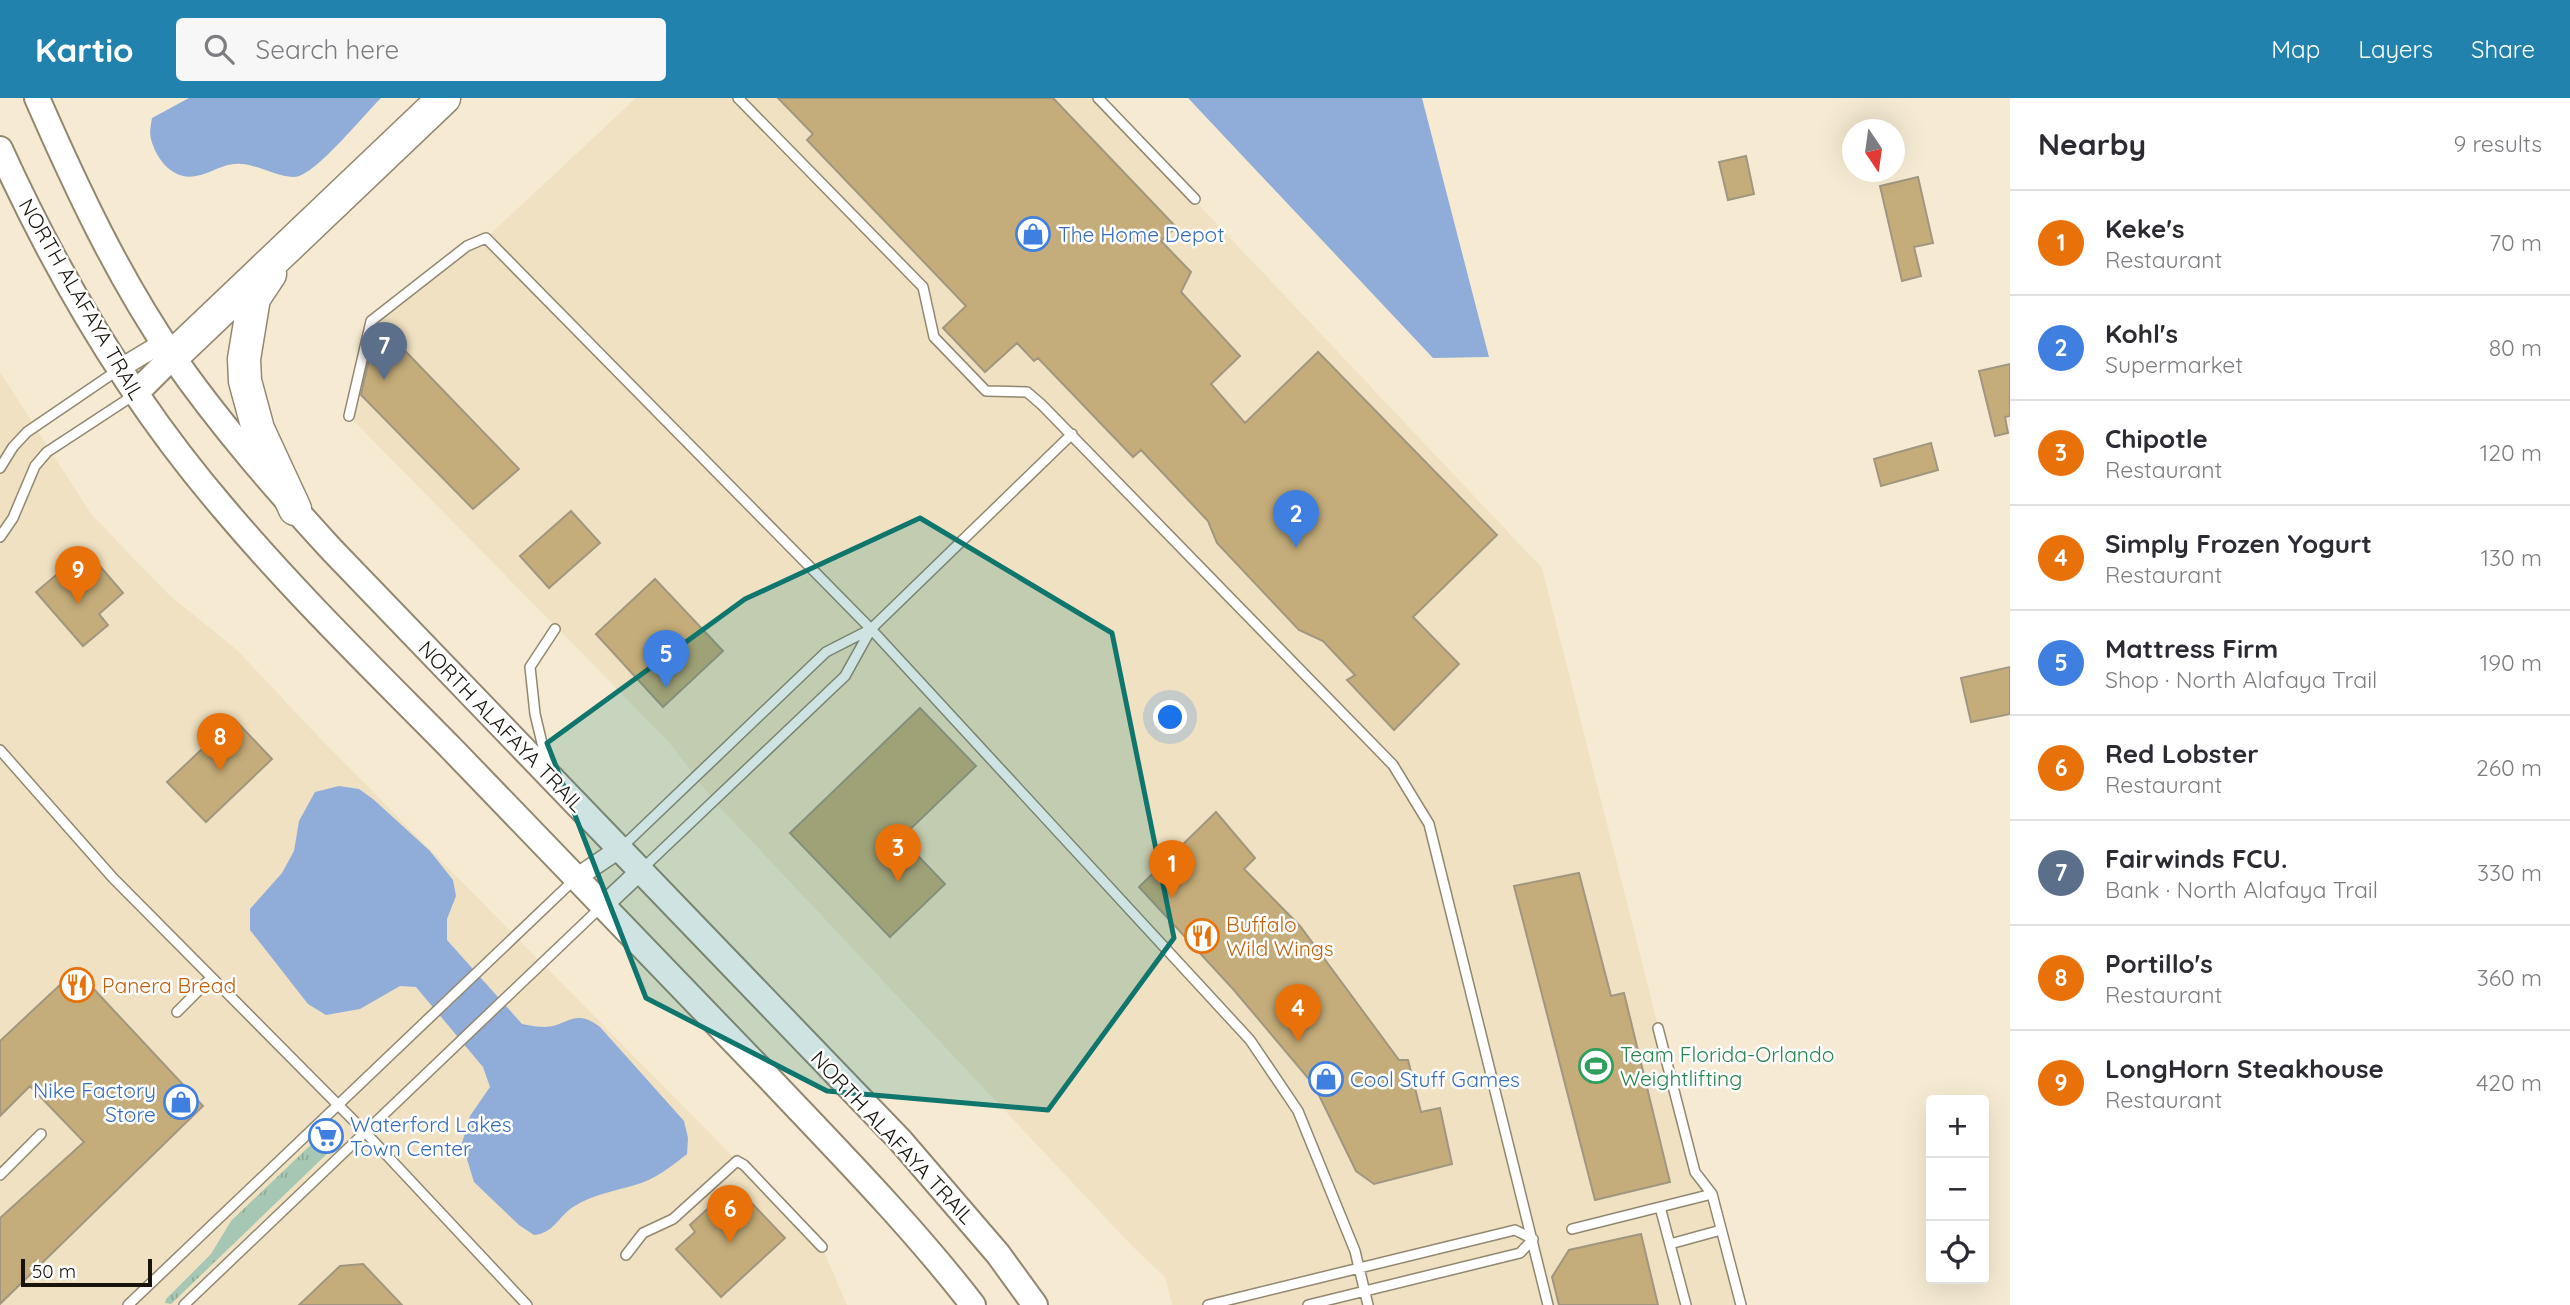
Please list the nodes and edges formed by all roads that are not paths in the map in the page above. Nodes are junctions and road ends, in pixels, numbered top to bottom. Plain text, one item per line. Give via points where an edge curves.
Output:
1 (37, 98) edge
2 (444, 98) edge
3 (738, 98) edge
4 (1098, 98) edge
5 (0, 149) edge
6 (1195, 198) dead end
7 (289, 244) junction
8 (169, 349) junction
9 (119, 369) junction
10 (135, 394) junction
11 (349, 416) dead end
12 (1072, 435) junction
13 (0, 468) edge
14 (295, 509) junction
15 (0, 537) edge
16 (555, 628) dead end
17 (871, 629) junction
18 (0, 750) edge
19 (550, 776) junction
20 (619, 849) junction
21 (640, 871) junction
22 (576, 878) junction
23 (604, 905) junction
24 (211, 978) junction
25 (177, 1012) dead end
26 (1658, 1028) dead end
27 (337, 1105) junction
28 (365, 1132) junction
29 (41, 1134) dead end
30 (1, 1173) edge
31 (1712, 1194) junction
32 (1660, 1207) junction
33 (1572, 1229) dead end
34 (1721, 1230) junction
35 (1533, 1239) junction
36 (1670, 1244) junction
37 (822, 1247) dead end
38 (626, 1255) dead end
39 (1359, 1268) junction
40 (1364, 1291) junction
41 (128, 1305) edge
42 (184, 1305) edge
43 (527, 1305) edge
44 (973, 1305) edge
45 (1035, 1305) edge
46 (1208, 1305) edge
47 (1308, 1305) edge
48 (1368, 1305) edge
49 (1548, 1305) edge
50 (1686, 1305) edge
51 (1741, 1305) edge

1 - 8 main road, NORTH ALAFAYA TRAIL via 95,222
2 - 7 highway
3 - 12 lane via 923,287 934,337 977,382 986,391 1027,392
4 - 6 lane
5 - 9 main road, NORTH ALAFAYA TRAIL via 50,252
7 - 8 highway
7 - 14 highway via 254,298 244,381 258,429
8 - 9 street
8 - 10 main road
8 - 14 main road, NORTH ALAFAYA TRAIL via 222,422
9 - 10 main road, NORTH ALAFAYA TRAIL
9 - 13 lane via 26,432
10 - 15 lane via 47,452
10 - 22 main road, NORTH ALAFAYA TRAIL via 268,560
11 - 17 lane via 371,321 467,246 486,238
12 - 17 lane
12 - 35 lane via 1393,765 1429,824
14 - 19 main road, NORTH ALAFAYA TRAIL
16 - 19 lane via 530,667
17 - 20 lane via 826,652
17 - 21 lane via 845,676
17 - 39 lane via 1250,1040 1298,1111
18 - 24 lane via 113,878
19 - 20 main road, NORTH ALAFAYA TRAIL
20 - 21 main road, NORTH ALAFAYA TRAIL
20 - 22 street
21 - 23 street
21 - 45 main road, NORTH ALAFAYA TRAIL via 900,1140
22 - 23 main road, NORTH ALAFAYA TRAIL
22 - 27 lane
23 - 28 lane
23 - 44 main road, NORTH ALAFAYA TRAIL via 866,1180
24 - 25 lane
24 - 27 lane
26 - 31 lane via 1695,1172
27 - 28 lane
27 - 41 lane
28 - 42 lane
28 - 43 lane
29 - 30 lane
31 - 32 lane
31 - 34 lane
32 - 33 lane
32 - 36 lane
34 - 36 lane
34 - 51 lane
35 - 39 lane via 1515,1230
35 - 40 lane via 1520,1253
35 - 49 lane
36 - 50 lane
37 - 38 lane via 737,1161 673,1219 643,1233
39 - 40 lane
39 - 46 lane
40 - 47 lane
40 - 48 lane

